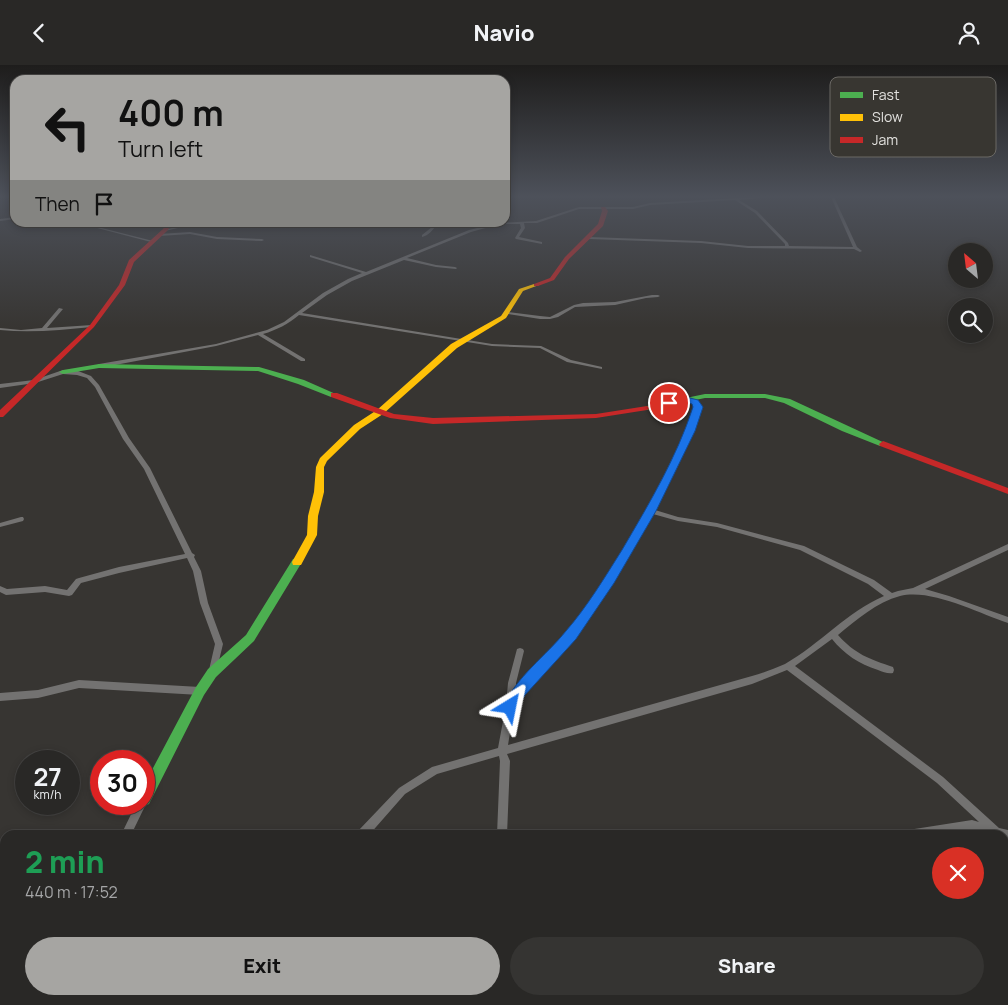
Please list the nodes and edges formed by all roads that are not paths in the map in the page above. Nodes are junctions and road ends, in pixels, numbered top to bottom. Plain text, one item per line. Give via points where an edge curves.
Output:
1 (152, 241) edge
2 (445, 241) edge
3 (531, 241) edge
4 (586, 241) edge
5 (669, 241) edge
6 (785, 241) edge
7 (853, 241) edge
8 (541, 243) dead end
9 (856, 247) junction
10 (787, 248) junction
11 (860, 251) dead end
12 (311, 256) dead end
13 (402, 258) junction
14 (455, 268) dead end
15 (365, 273) junction
16 (658, 296) dead end
17 (61, 309) dead end
18 (508, 313) junction
19 (300, 314) junction
20 (92, 326) junction
21 (0, 329) edge
22 (43, 330) junction
23 (259, 333) junction
24 (463, 340) junction
25 (303, 360) dead end
26 (99, 366) junction
27 (600, 368) dead end
28 (63, 372) junction
29 (36, 381) junction
30 (0, 386) edge
31 (686, 400) junction
32 (380, 411) junction
33 (0, 415) edge
34 (1008, 491) edge
35 (651, 511) junction
36 (21, 519) dead end
37 (0, 525) edge
38 (1008, 547) edge
39 (191, 555) junction
40 (0, 589) edge
41 (914, 591) junction
42 (891, 597) junction
43 (1008, 621) edge
44 (832, 634) junction
45 (520, 651) dead end
46 (788, 667) junction
47 (890, 670) dead end
48 (212, 673) junction
49 (200, 691) junction
50 (0, 697) edge
51 (510, 707) junction
52 (502, 751) junction
53 (155, 778) edge
54 (136, 815) edge
55 (129, 830) edge
56 (367, 830) edge
57 (502, 830) edge
58 (940, 830) edge
59 (995, 830) joint

1 - 20 street via 132,261 122,285
2 - 13 street
3 - 8 street
4 - 18 street via 567,257 552,279 521,290
5 - 10 street
6 - 10 street
7 - 9 street
9 - 10 street
9 - 11 street
12 - 15 street
13 - 14 street
13 - 15 street
15 - 19 street via 325,294
16 - 18 street via 579,305 550,317
17 - 22 street
18 - 24 street via 488,328
19 - 23 street
19 - 24 street
20 - 22 street
20 - 29 street
21 - 22 street
23 - 25 street
23 - 26 street via 216,345
24 - 27 street via 541,347 569,361
24 - 32 street
26 - 28 street
26 - 32 street via 259,369
28 - 29 street
28 - 39 street via 89,377 97,386 126,439 147,468
29 - 30 street
29 - 33 street
31 - 32 street via 625,413 500,420 433,421 407,419
31 - 34 street via 721,395 776,397 846,429
31 - 35 street via 695,402 698,407 690,431
32 - 48 street via 357,427 323,460 308,544 250,638
35 - 42 street via 802,548 871,582
35 - 51 street via 572,635 520,691
36 - 37 street
38 - 41 street
39 - 40 street via 119,569 79,581 69,593 45,589 6,592
39 - 48 street via 219,645
41 - 42 street
41 - 43 street
42 - 44 street
44 - 46 street
44 - 47 street via 856,658
45 - 51 street
46 - 52 street via 706,694
46 - 59 street via 940,780
48 - 49 street
49 - 50 street via 79,684
49 - 53 street
51 - 52 street
52 - 56 street via 435,771 402,791
52 - 57 street via 505,761
54 - 55 street
58 - 59 street via 972,825

